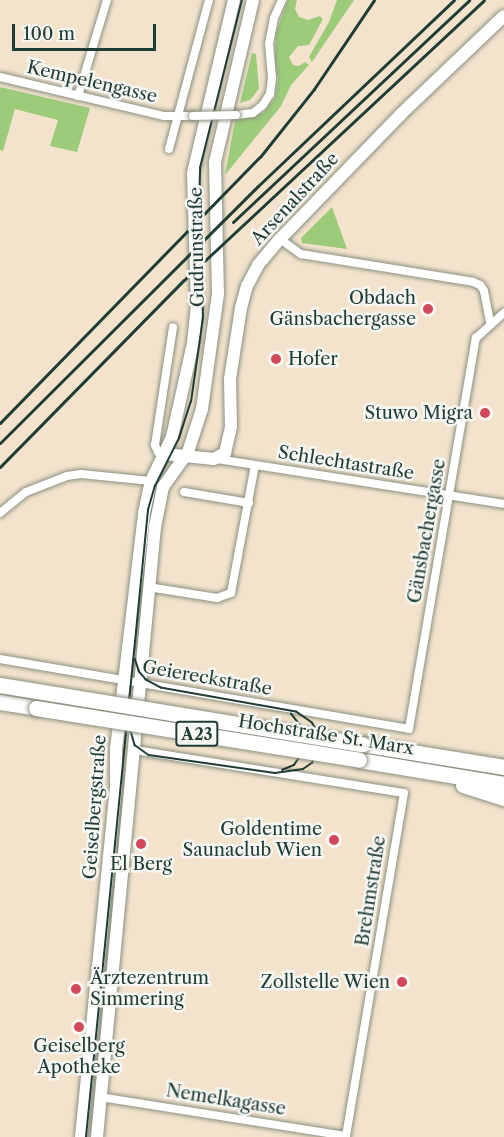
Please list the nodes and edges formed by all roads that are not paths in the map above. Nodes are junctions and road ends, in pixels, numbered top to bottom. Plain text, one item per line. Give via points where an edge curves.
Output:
1 (107, 0) edge
2 (209, 0) edge
3 (234, 0) edge
4 (253, 0) edge
5 (282, 0) edge
6 (504, 16) edge
7 (0, 77) edge
8 (78, 96) junction
9 (178, 117) junction
10 (168, 149) dead end
11 (280, 239) junction
12 (504, 313) edge
13 (490, 323) junction
14 (173, 327) dead end
15 (165, 454) junction
16 (186, 455) junction
17 (217, 459) junction
18 (255, 465) junction
19 (151, 481) junction
20 (163, 487) joint
21 (184, 492) dead end
22 (450, 495) junction
23 (249, 503) junction
24 (504, 504) edge
25 (0, 513) edge
26 (148, 587) junction
27 (0, 659) edge
28 (124, 681) junction
29 (141, 684) junction
30 (0, 685) edge
31 (0, 702) edge
32 (409, 729) joint
33 (135, 750) junction
34 (504, 767) edge
35 (417, 769) junction
36 (504, 784) edge
37 (504, 798) edge
38 (100, 1097) junction
39 (346, 1136) edge
40 (81, 1137) edge
41 (97, 1137) edge

1 - 8 street
2 - 9 street
3 - 15 main road, Gudrunstraße via 195,162 196,320 189,364
4 - 16 main road, Gudrunstraße via 215,162 217,308 200,418
5 - 9 street, Kempelengasse, bridge via 269,44 272,78 270,94 263,105 253,113
6 - 11 main road, Arsenalstraße via 423,92
7 - 8 street, Kempelengasse
8 - 9 street, Kempelengasse
9 - 10 street
11 - 13 street via 298,253 480,285
11 - 17 main road, Arsenalstraße via 253,273 242,300 230,379 230,440 225,453
12 - 13 street
13 - 22 street, Gänsbachergasse via 476,338
14 - 15 street, Gudrunstraße via 155,445 158,452
15 - 16 main road
15 - 19 main road, Gudrunstraße
16 - 17 main road
16 - 20 main road, Gudrunstraße
17 - 18 street, Schlechtastraße
18 - 22 street, Schlechtastraße
18 - 23 street
19 - 25 street via 67,476 26,492
19 - 28 main road, Geiselbergstraße
20 - 26 main road, Geiselbergstraße
21 - 23 street
22 - 24 street, Schlechtastraße
22 - 32 street, Gänsbachergasse
23 - 26 street via 235,582 229,595 217,598
26 - 29 main road, Geiselbergstraße
27 - 28 street, Geiereckstraße
28 - 29 street, Geiereckstraße
28 - 40 main road, Geiselbergstraße
29 - 32 street, Geiereckstraße
29 - 33 main road, Geiselbergstraße
30 - 34 highway, Hochstraße St. Marx / A23, bridge
31 - 35 highway, Hochstraße St. Marx / A23, bridge
33 - 38 main road, Geiselbergstraße
33 - 39 street, Brehmstraße via 404,792
35 - 36 highway, Hochstraße St. Marx / A23
35 - 37 highway
38 - 39 street, Nemelkagasse
38 - 41 main road, Geiselbergstraße

